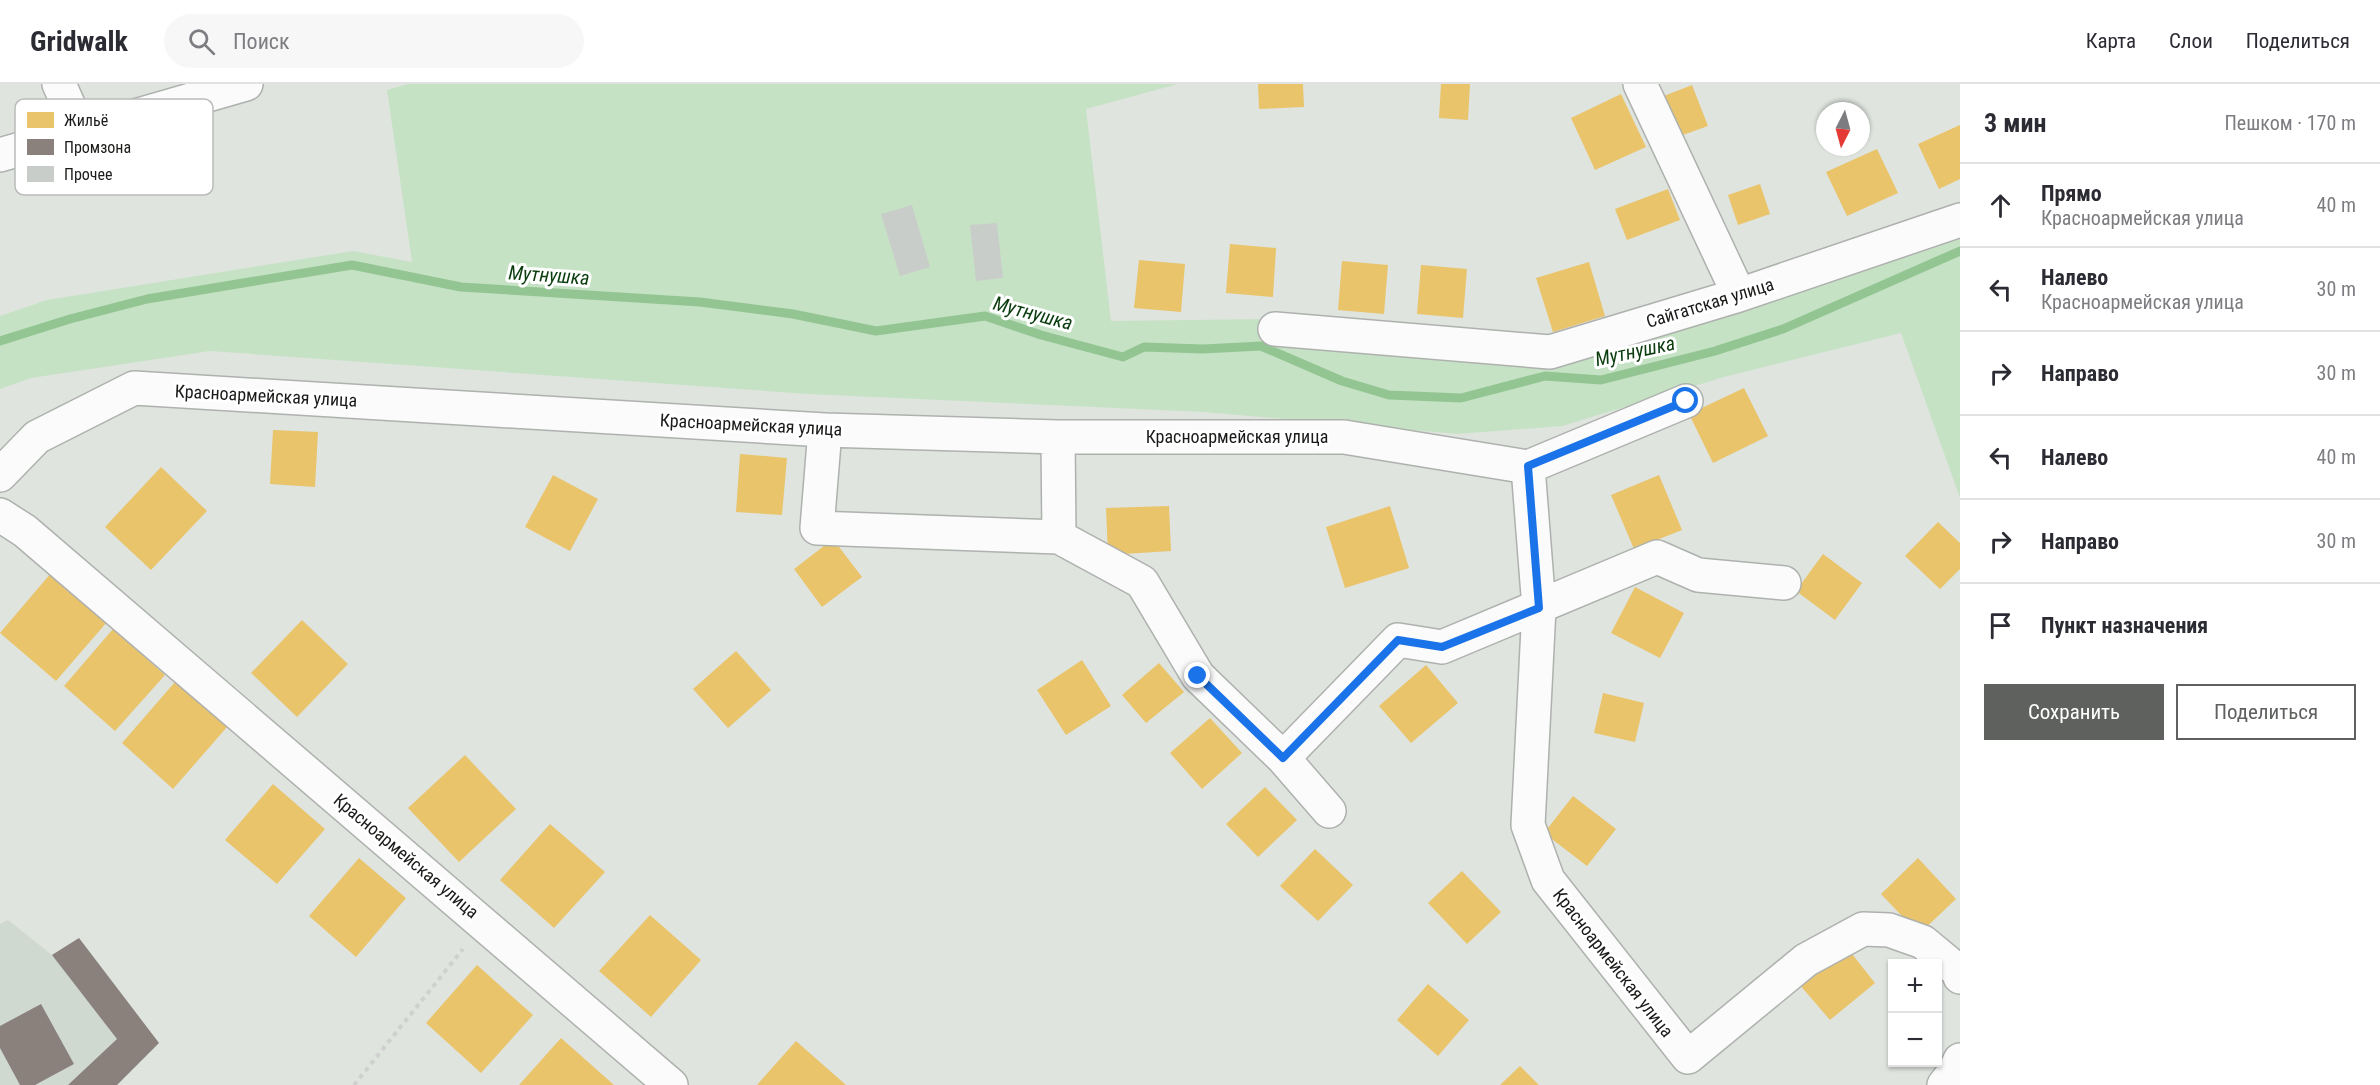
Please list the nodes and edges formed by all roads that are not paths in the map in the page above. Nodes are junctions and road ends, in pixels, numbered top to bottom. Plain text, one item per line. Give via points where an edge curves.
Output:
1 (59, 84) edge
2 (246, 84) edge
3 (1640, 84) edge
4 (66, 99) edge
5 (193, 99) edge
6 (15, 151) edge
7 (0, 155) edge
8 (1960, 220) edge
9 (1739, 295) junction
10 (1275, 329) dead end
11 (1686, 401) dead end
12 (825, 430) junction
13 (1058, 437) junction
14 (1528, 466) junction
15 (0, 475) edge
16 (0, 515) edge
17 (1059, 537) junction
18 (1784, 583) dead end
19 (1539, 608) junction
20 (1283, 758) junction
21 (1329, 811) dead end
22 (1960, 977) edge
23 (1960, 1060) edge
24 (671, 1085) edge
25 (1944, 1085) edge

1 - 4 street
2 - 5 street
3 - 9 street
6 - 7 street
8 - 9 street, Сайгатская улица
9 - 10 street, Сайгатская улица via 1550,352
11 - 14 street
12 - 13 street, Красноармейская улица
12 - 15 street, Красноармейская улица via 134,388 37,437
12 - 17 street via 818,528
13 - 14 street, Красноармейская улица via 1344,437
13 - 17 street
14 - 19 street, Красноармейская улица
16 - 24 street, Красноармейская улица via 24,531
17 - 20 street via 1142,582 1198,676
18 - 19 street via 1698,575 1657,557
19 - 20 street via 1442,647 1398,640
19 - 22 street, Красноармейская улица via 1528,825 1548,880 1688,1057 1806,960 1863,929 1889,930 1923,942 1958,970
20 - 21 street
23 - 25 street

